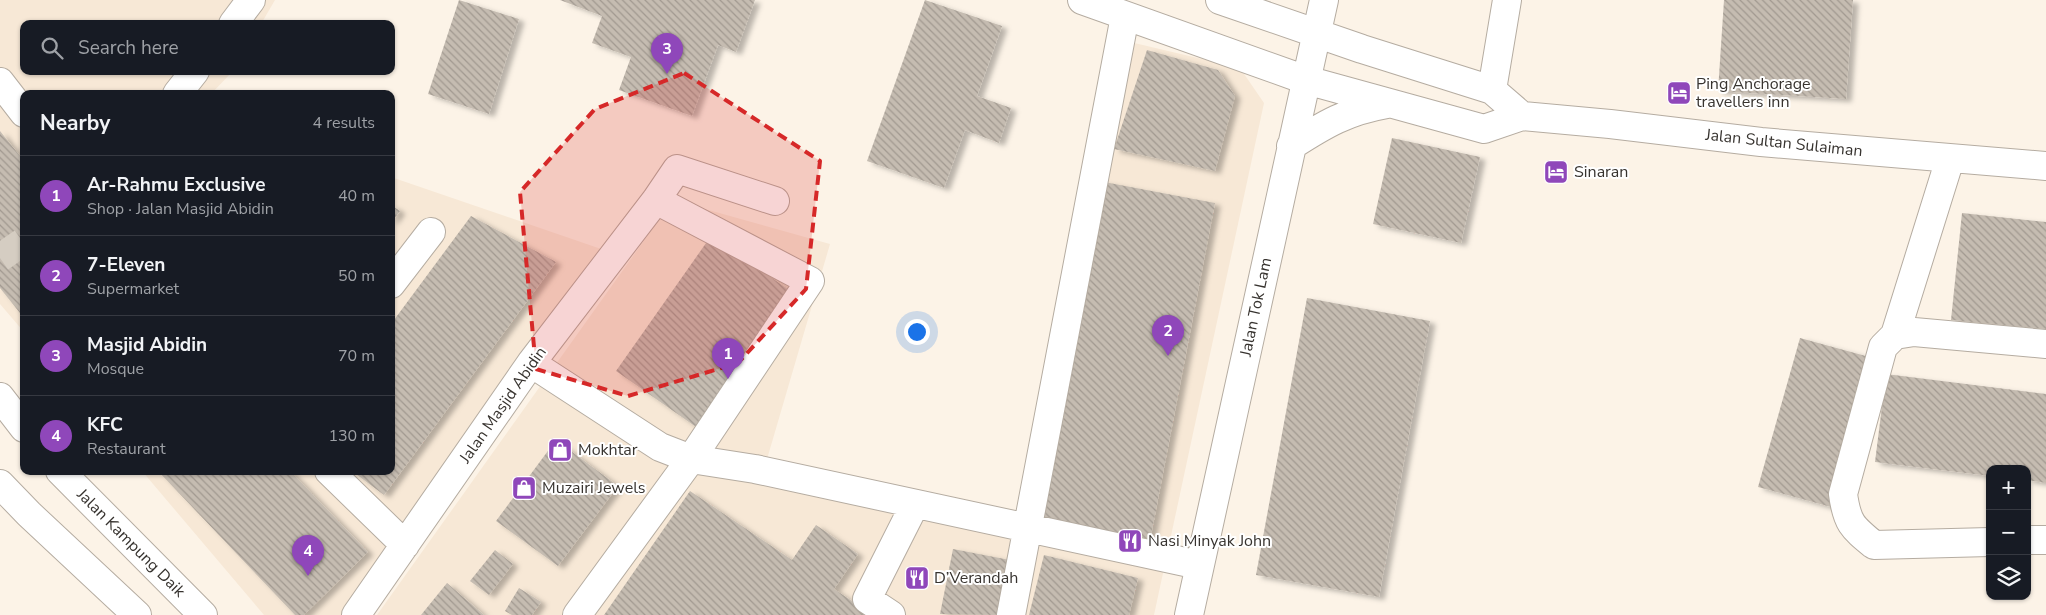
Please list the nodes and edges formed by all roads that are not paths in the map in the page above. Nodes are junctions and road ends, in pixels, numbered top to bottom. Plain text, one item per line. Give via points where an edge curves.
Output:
1 (252, 0) edge
2 (1082, 0) edge
3 (1220, 0) edge
4 (1324, 0) edge
5 (1333, 0) edge
6 (1507, 0) edge
7 (1125, 16) junction
8 (235, 20) edge
9 (1316, 33) junction
10 (1362, 49) junction
11 (192, 75) edge
12 (0, 82) edge
13 (1316, 82) junction
14 (180, 90) edge
15 (1492, 90) junction
16 (1390, 103) junction
17 (20, 108) edge
18 (1522, 116) junction
19 (1291, 146) junction
20 (1950, 159) junction
21 (2046, 166) edge
22 (656, 200) junction
23 (775, 201) dead end
24 (431, 232) dead end
25 (395, 279) edge
26 (1895, 335) junction
27 (2046, 344) edge
28 (531, 364) junction
29 (0, 397) edge
30 (20, 423) edge
31 (691, 459) junction
32 (64, 475) edge
33 (333, 475) edge
34 (0, 484) edge
35 (915, 504) junction
36 (1028, 528) junction
37 (2031, 540) edge
38 (2046, 540) edge
39 (1986, 542) edge
40 (406, 545) junction
41 (1199, 565) junction
42 (137, 615) edge
43 (203, 615) edge
44 (356, 615) edge
45 (577, 615) edge
46 (891, 615) edge
47 (1011, 615) edge
48 (1189, 615) edge

1 - 8 street
2 - 7 street, Jalan Sultan Sulaiman
3 - 9 street
4 - 9 street, Jalan Tok Lam
5 - 10 street via 1336,12
6 - 15 street
7 - 13 street, Jalan Sultan Sulaiman
7 - 36 street
9 - 10 street
9 - 13 street, Jalan Tok Lam
10 - 15 street
11 - 14 street
12 - 17 street
13 - 16 street, Jalan Sultan Sulaiman
13 - 19 street, Jalan Tok Lam
15 - 18 street
16 - 18 street, Jalan Sultan Sulaiman via 1484,129
16 - 19 street via 1362,108 1336,118
18 - 20 street, Jalan Sultan Sulaiman
19 - 41 street, Jalan Tok Lam
20 - 21 street, Jalan Sultan Sulaiman
20 - 26 street
22 - 23 street, Jalan Masjid Abidin via 677,169
22 - 28 street, Jalan Masjid Abidin
22 - 31 street via 810,281
24 - 25 street
26 - 27 street via 1914,332
26 - 39 street via 1883,347 1844,494 1846,514 1854,528 1874,545
28 - 31 street via 660,446
28 - 40 street, Jalan Masjid Abidin
29 - 30 street
31 - 35 street via 755,469
31 - 45 street
32 - 43 street, Jalan Kampung Daik
33 - 40 street
34 - 42 street
35 - 36 street
35 - 46 street via 867,599
36 - 41 street
36 - 47 street
37 - 38 street
40 - 44 street, Jalan Masjid Abidin
41 - 48 street, Jalan Tok Lam

